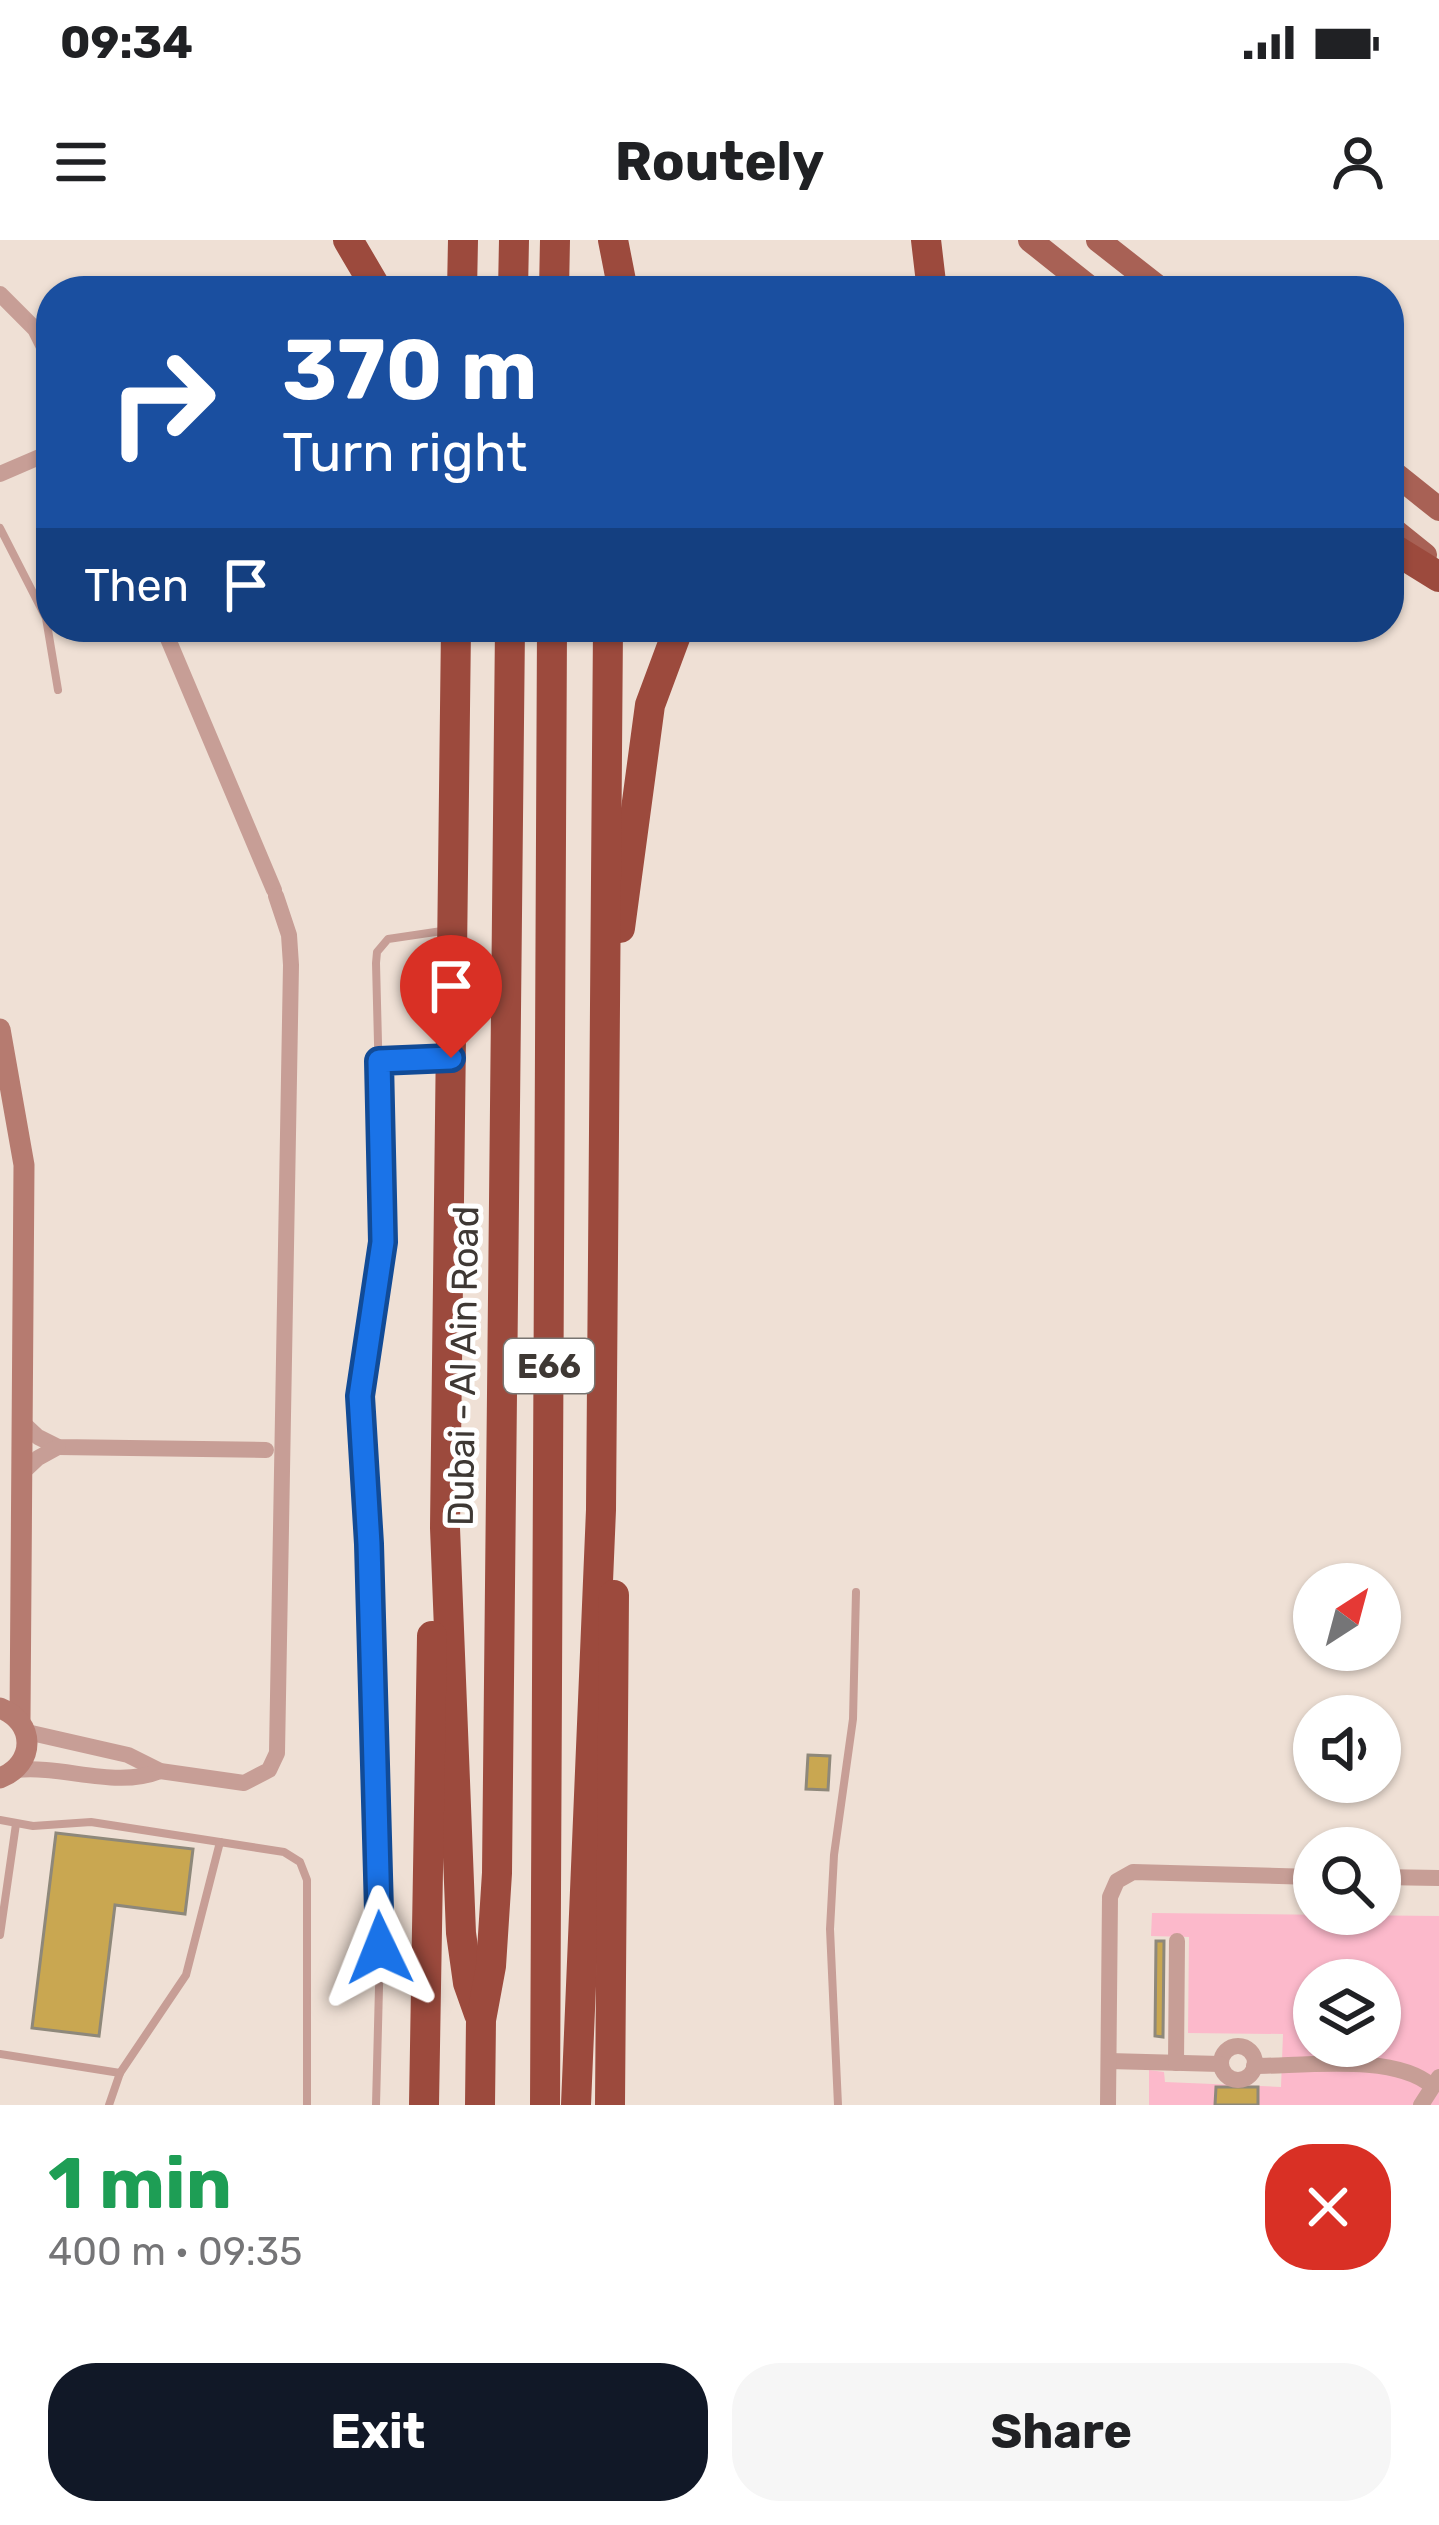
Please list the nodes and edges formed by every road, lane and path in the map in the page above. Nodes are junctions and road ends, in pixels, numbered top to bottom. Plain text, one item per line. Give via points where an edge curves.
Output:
1 (349, 240) edge
2 (463, 240) edge
3 (514, 240) edge
4 (555, 240) edge
5 (613, 240) edge
6 (926, 240) edge
7 (1030, 240) edge
8 (1098, 240) edge
9 (369, 276) edge
10 (462, 276) edge
11 (513, 276) edge
12 (554, 276) edge
13 (612, 276) edge
14 (620, 276) edge
15 (930, 276) edge
16 (1075, 276) edge
17 (1144, 276) edge
18 (0, 295) edge
19 (36, 331) edge
20 (36, 458) edge
21 (0, 474) edge
22 (1404, 482) edge
23 (1439, 509) edge
24 (0, 528) edge
25 (1404, 538) edge
26 (1404, 555) edge
27 (1439, 566) edge
28 (1439, 577) edge
29 (36, 598) edge
30 (50, 642) edge
31 (169, 642) edge
32 (455, 642) edge
33 (510, 642) edge
34 (551, 642) edge
35 (608, 642) edge
36 (673, 642) edge
37 (58, 690) dead end
38 (453, 930) junction
39 (607, 981) junction
40 (0, 1029) edge
41 (451, 1058) junction
42 (379, 1061) junction
43 (22, 1422) junction
44 (58, 1448) junction
45 (266, 1450) dead end
46 (21, 1474) junction
47 (445, 1528) junction
48 (600, 1538) junction
49 (856, 1592) dead end
50 (15, 1720) edge
51 (160, 1771) junction
52 (8, 1774) edge
53 (0, 1820) edge
54 (16, 1824) junction
55 (220, 1842) junction
56 (1293, 1877) edge
57 (1401, 1877) edge
58 (1439, 1878) edge
59 (0, 1935) edge
60 (1178, 1940) dead end
61 (481, 2020) junction
62 (0, 2054) edge
63 (1108, 2061) junction
64 (1176, 2062) junction
65 (120, 2073) junction
66 (1435, 2081) edge
67 (109, 2105) edge
68 (307, 2105) edge
69 (376, 2105) edge
70 (424, 2105) edge
71 (480, 2105) edge
72 (544, 2105) edge
73 (576, 2105) edge
74 (610, 2105) edge
75 (838, 2105) edge
76 (1108, 2105) edge
77 (1420, 2105) edge

1 - 9 highway
2 - 10 highway
3 - 11 highway
4 - 12 highway
5 - 13 highway
5 - 14 highway
6 - 15 highway
7 - 16 main road
8 - 17 main road
18 - 19 street
20 - 21 street
22 - 23 main road
24 - 29 lane
25 - 27 main road
26 - 28 highway
30 - 37 lane
31 - 51 street via 275,893 291,965 279,1744 269,1770 244,1783
32 - 38 highway
33 - 61 highway, Dubai - Al Ain Road / E66 via 497,1873
34 - 72 highway, E66
35 - 39 highway
36 - 39 highway via 650,704
38 - 41 highway
38 - 42 lane via 381,944
39 - 48 highway
40 - 43 street via 24,1165
41 - 42 lane
41 - 47 highway
42 - 69 lane via 383,1242 360,1396 380,1948
43 - 44 street
43 - 46 street
44 - 45 street
44 - 46 street
46 - 50 street
47 - 61 highway via 461,1933
47 - 70 highway via 428,1699
48 - 73 highway
48 - 74 highway via 615,1638
49 - 75 lane via 854,1719 830,1929
50 - 51 street
50 - 52 street via 27,1753
51 - 52 street via 125,1778 41,1768
53 - 54 lane
54 - 55 lane via 91,1822
54 - 59 lane
55 - 65 lane via 187,1975
55 - 68 lane via 290,1854 306,1874
56 - 63 street via 1133,1872 1117,1881
57 - 58 street
60 - 64 street
61 - 71 highway, Dubai - Al Ain Road / E66
62 - 65 lane
63 - 64 street
63 - 76 street
64 - 66 street via 1220,2064 1234,2080 1254,2066 1397,2067
65 - 67 lane
66 - 77 street

